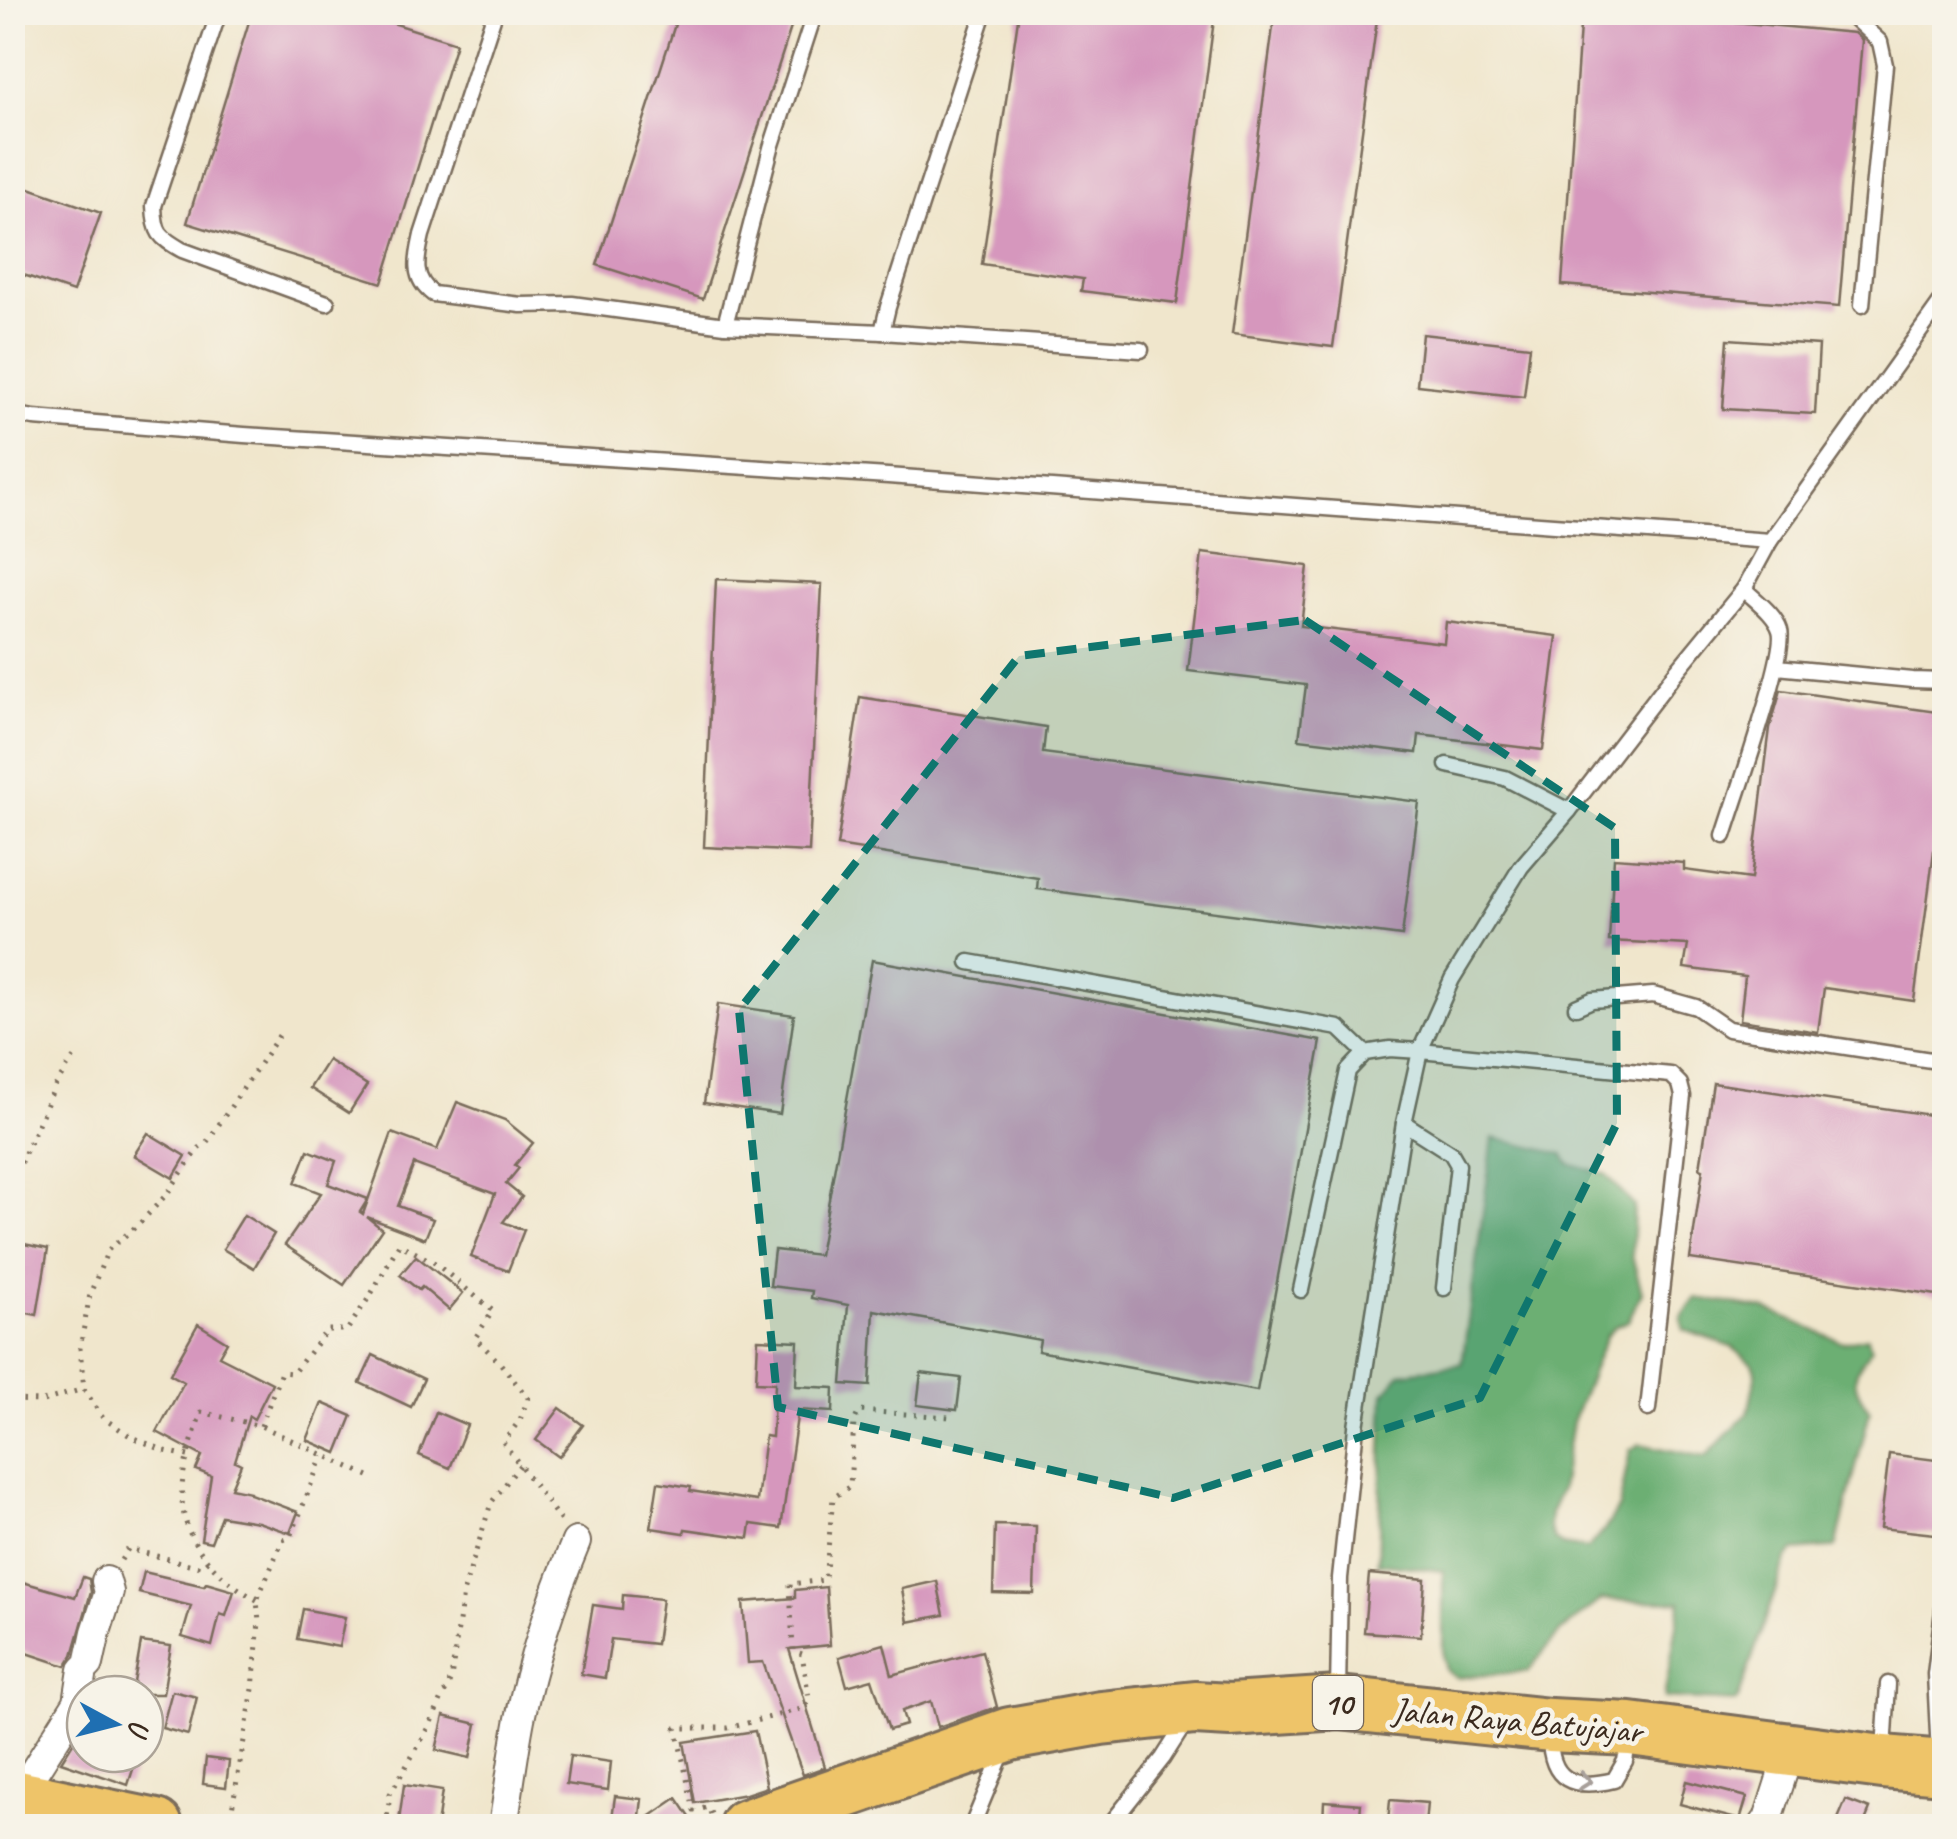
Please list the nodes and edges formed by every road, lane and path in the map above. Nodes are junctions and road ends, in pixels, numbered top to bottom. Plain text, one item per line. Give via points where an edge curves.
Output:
1 (219, 12) edge
2 (494, 12) edge
3 (815, 12) edge
4 (984, 12) edge
5 (1844, 12) edge
6 (1944, 298) edge
7 (327, 303) dead end
8 (1862, 304) dead end
9 (726, 325) junction
10 (882, 332) junction
11 (1140, 350) dead end
12 (12, 414) edge
13 (1770, 542) junction
14 (1744, 589) junction
15 (1777, 666) junction
16 (1944, 681) edge
17 (1447, 765) dead end
18 (1569, 811) junction
19 (1724, 836) dead end
20 (969, 962) dead end
21 (1576, 1007) dead end
22 (282, 1031) dead end
23 (1420, 1051) junction
24 (1364, 1053) junction
25 (76, 1054) dead end
26 (1944, 1062) edge
27 (1404, 1123) junction
28 (12, 1182) edge
29 (1444, 1288) dead end
30 (1301, 1290) dead end
31 (84, 1388) junction
32 (12, 1400) edge
33 (1648, 1409) dead end
34 (950, 1417) dead end
35 (261, 1426) junction
36 (188, 1456) junction
37 (322, 1456) junction
38 (520, 1465) junction
39 (369, 1476) dead end
40 (576, 1542) joint
41 (208, 1561) junction
42 (106, 1581) joint
43 (257, 1600) junction
44 (1944, 1602) edge
45 (1888, 1684) dead end
46 (1339, 1703) junction
47 (1195, 1708) junction
48 (1010, 1734) junction
49 (1790, 1750) junction
50 (1883, 1762) junction
51 (1941, 1767) edge
52 (16, 1796) edge
53 (727, 1817) edge
54 (134, 1824) edge
55 (229, 1826) edge
56 (386, 1826) edge
57 (503, 1826) edge
58 (972, 1826) edge
59 (1110, 1826) edge
60 (1763, 1826) edge

1 - 7 lane via 154,206 155,228 182,250
2 - 9 lane via 422,235 416,264 424,288
3 - 9 lane via 771,148
4 - 10 lane
5 - 8 lane via 1880,42 1885,65
6 - 13 lane
9 - 10 lane
10 - 11 lane
12 - 13 lane
13 - 14 lane
14 - 15 lane via 1779,625
14 - 18 lane
15 - 16 lane
15 - 19 lane
17 - 18 lane via 1505,778
18 - 23 lane via 1521,867 1452,978
20 - 24 lane via 1339,1028
21 - 26 lane via 1653,995 1696,1007 1728,1028
22 - 31 path via 167,1194 108,1250 90,1294 80,1348
23 - 24 lane
23 - 27 lane
23 - 33 lane via 1671,1074 1680,1084
24 - 30 lane via 1348,1071
25 - 28 path
27 - 29 lane via 1458,1165
27 - 46 lane via 1356,1427 1340,1578
31 - 32 path via 43,1401
31 - 36 path via 103,1418 130,1436
34 - 53 path via 860,1411 854,1422 850,1486 834,1498 825,1580 790,1584 793,1651 802,1654 809,1698 805,1708 728,1728 676,1728 694,1811
35 - 36 path via 201,1412
35 - 37 path
35 - 38 path via 281,1372 293,1374 327,1330 346,1330 399,1244 493,1311 474,1338 528,1398 504,1442
36 - 41 path via 184,1519
37 - 39 path
37 - 43 path
38 - 40 path
38 - 56 path via 490,1503 463,1593 450,1679 390,1794
40 - 57 street via 531,1672
41 - 42 path via 201,1567 128,1549
41 - 43 path
42 - 52 street via 109,1592 78,1702
43 - 55 path via 253,1690
44 - 51 lane via 1934,1674
45 - 50 lane
46 - 47 highway, Jalan Raya Batujajar / 10
46 - 49 highway, Jalan Raya Batujajar / 10
47 - 48 highway, Jalan Raya Batujajar / 10
47 - 59 lane
48 - 53 highway, Jalan Raya Batujajar / 10
48 - 58 lane
49 - 50 highway, Jalan Raya Batujajar / 10
49 - 60 street
50 - 51 highway, Jalan Raya Batujajar / 10
52 - 54 highway

